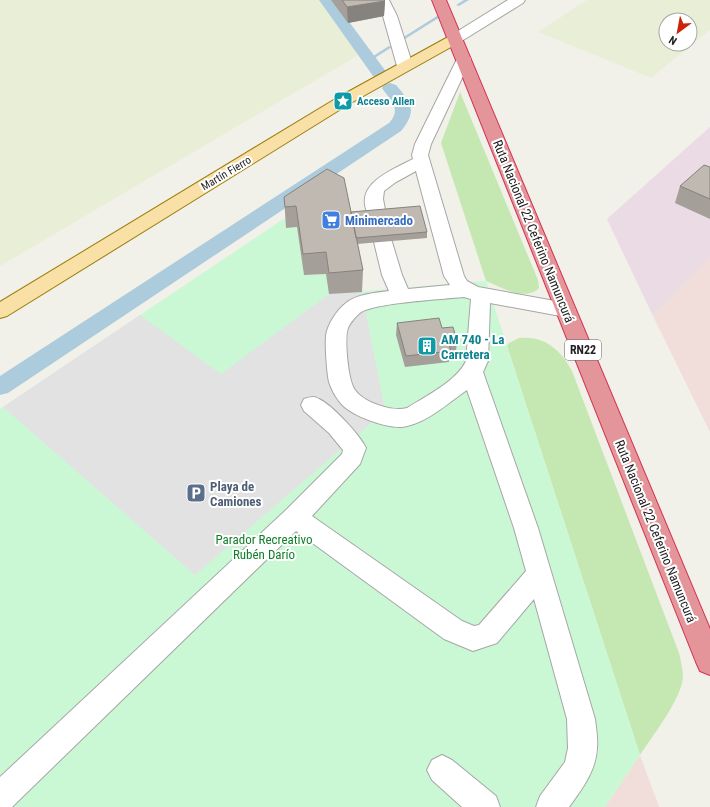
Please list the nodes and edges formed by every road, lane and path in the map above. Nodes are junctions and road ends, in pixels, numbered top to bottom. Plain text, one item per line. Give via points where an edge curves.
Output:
1 (382, 0) edge
2 (440, 0) edge
3 (518, 0) edge
4 (455, 39) junction
5 (464, 59) junction
6 (405, 66) junction
7 (421, 161) junction
8 (377, 215) edge
9 (383, 242) edge
10 (473, 293) junction
11 (401, 296) junction
12 (566, 310) junction
13 (0, 311) edge
14 (472, 372) junction
15 (312, 405) dead end
16 (295, 517) junction
17 (539, 574) junction
18 (710, 662) edge
19 (442, 770) dead end
20 (0, 798) edge
21 (485, 807) edge
22 (551, 807) edge

1 - 6 street via 390,16
2 - 4 highway, Ruta Nacional 22 Ceferino Namuncurá / RN22
3 - 4 street
4 - 5 highway, Ruta Nacional 22 Ceferino Namuncurá / RN22
4 - 6 main road, Martín Fierro
5 - 7 street via 423,144
5 - 12 highway, Ruta Nacional 22 Ceferino Namuncurá / RN22
6 - 13 main road, Martín Fierro via 336,105
7 - 8 street via 382,184 375,191
7 - 10 street via 454,276 460,286
9 - 11 street
10 - 11 street
10 - 12 street
10 - 14 street via 477,361
11 - 14 street via 372,300 353,308 339,325 336,336 340,382 347,396 366,410 388,417 402,418 415,414 464,381
12 - 18 highway, Ruta Nacional 22 Ceferino Namuncurá / RN22
14 - 17 street via 526,528
15 - 16 street via 337,427 355,448 352,458
16 - 17 street via 453,630 473,639 488,634
16 - 20 street
17 - 22 street via 581,719 583,748 578,769
19 - 21 street

